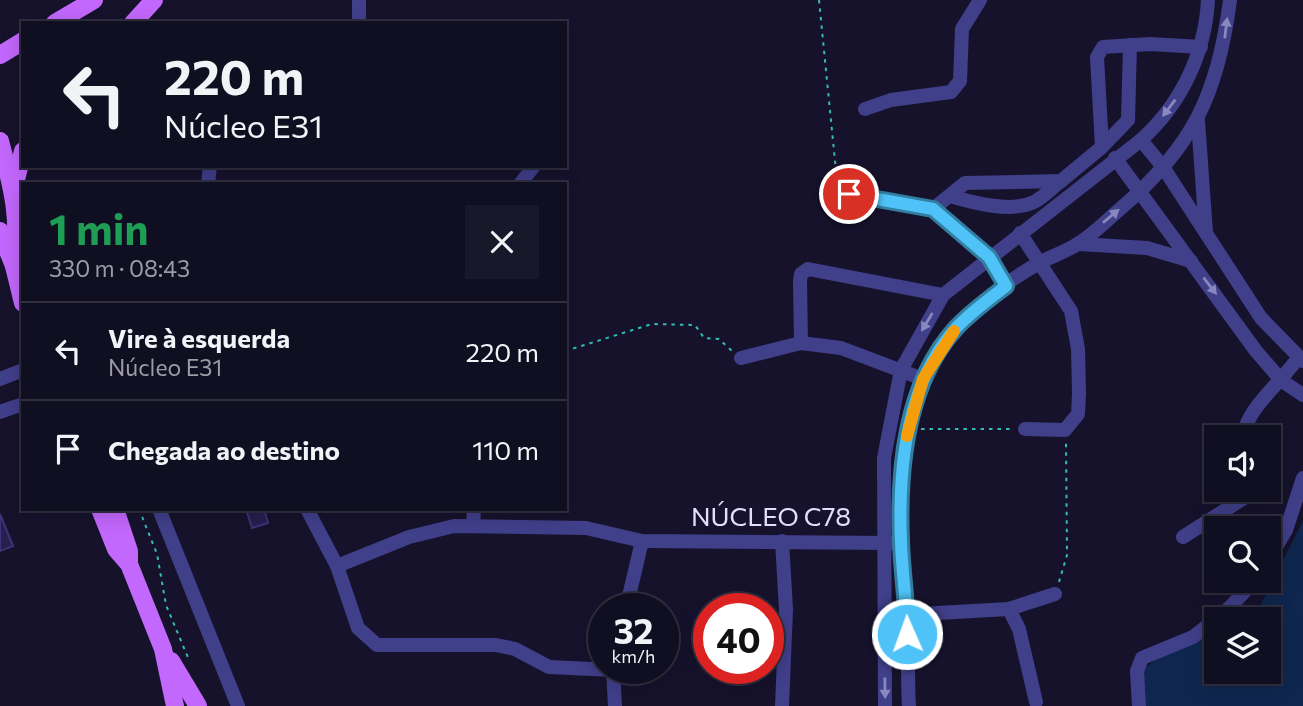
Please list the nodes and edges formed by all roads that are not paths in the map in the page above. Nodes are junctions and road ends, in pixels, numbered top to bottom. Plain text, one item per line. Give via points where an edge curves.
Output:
1 (94, 0) edge
2 (155, 0) edge
3 (359, 0) edge
4 (981, 0) edge
5 (1208, 0) edge
6 (1230, 0) edge
7 (58, 21) edge
8 (135, 21) edge
9 (359, 21) edge
10 (21, 42) edge
11 (1130, 45) junction
12 (1201, 47) junction
13 (0, 55) edge
14 (865, 109) dead end
15 (1198, 121) junction
16 (21, 138) edge
17 (1141, 140) junction
18 (1102, 147) junction
19 (1, 151) edge
20 (1115, 158) junction
21 (21, 165) edge
22 (1163, 167) junction
23 (532, 168) edge
24 (1061, 181) junction
25 (522, 182) edge
26 (18, 187) edge
27 (1139, 192) junction
28 (849, 194) dead end
29 (950, 196) junction
30 (933, 209) junction
31 (0, 231) edge
32 (1020, 233) junction
33 (1206, 235) junction
34 (1079, 244) junction
35 (0, 251) edge
36 (989, 257) junction
37 (1191, 261) junction
38 (1040, 262) junction
39 (18, 274) edge
40 (1006, 286) junction
41 (21, 291) edge
42 (943, 295) junction
43 (1258, 312) junction
44 (1240, 329) junction
45 (801, 343) junction
46 (741, 358) road end
47 (1301, 359) edge
48 (901, 370) junction
49 (21, 371) edge
50 (0, 379) edge
51 (923, 379) junction
52 (1282, 381) junction
53 (1303, 395) edge
54 (21, 405) edge
55 (0, 412) edge
56 (1247, 425) edge
57 (1025, 429) road end
58 (1303, 478) edge
59 (1238, 502) edge
60 (101, 511) edge
61 (117, 511) edge
62 (160, 511) edge
63 (308, 511) edge
64 (474, 511) edge
65 (473, 525) junction
66 (1183, 537) dead end
67 (1281, 539) edge
68 (642, 541) junction
69 (782, 541) junction
70 (901, 542) junction
71 (883, 543) junction
72 (129, 564) junction
73 (338, 566) junction
74 (630, 593) edge
75 (1243, 593) edge
76 (1055, 594) road end
77 (1009, 609) junction
78 (907, 614) junction
79 (884, 616) junction
80 (163, 649) junction
81 (588, 668) edge
82 (614, 684) edge
83 (1036, 702) dead end
84 (175, 706) edge
85 (198, 706) edge
86 (237, 706) edge
87 (615, 706) edge
88 (782, 706) edge
89 (885, 706) edge
90 (909, 706) edge
91 (1139, 706) edge

1 - 7 main road
2 - 8 main road
3 - 9 street
4 - 14 street via 962,29 957,87
5 - 12 street
15 -> 6 street via 1223,51
10 - 13 main road
11 - 12 street
11 - 18 street via 1128,120
11 - 18 street via 1104,47 1097,57
12 -> 17 street via 1180,94
15 - 22 street
15 - 33 street
16 - 19 main road
17 - 20 street
17 - 22 street
18 - 24 street
19 - 26 main road
20 - 27 street
20 - 32 street
21 - 26 main road
22 - 27 street
22 - 33 street
23 - 25 street
24 - 29 street via 971,182 960,185
24 - 29 street via 1024,205 975,203
26 - 39 main road
34 -> 27 street
27 - 37 street
28 - 30 street
29 - 30 street
30 - 36 street
31 - 39 main road
32 - 36 street
32 - 38 street
33 - 43 street
34 - 37 street via 1147,248
34 - 38 street
35 - 39 main road
36 - 40 street
36 - 42 street
37 -> 44 street
38 - 40 street
38 - 57 street via 1071,311 1078,349 1078,414 1066,430
39 - 41 main road
40 - 51 street via 956,328
42 - 45 street via 808,269 800,281
42 -> 48 street
43 - 44 street
43 - 47 street
44 - 52 street
45 - 46 street
45 - 48 street via 841,348
47 - 52 street
48 - 51 street
48 - 71 street via 884,458
49 - 50 street
51 - 70 street via 902,470
52 - 53 street
52 - 56 street via 1250,414
54 - 55 street
58 - 67 street
59 - 66 street
60 - 72 main road via 116,549
61 - 72 main road
62 - 86 street
63 - 73 street
64 - 65 street
65 - 68 street, NÚCLEO C78 via 586,528
65 - 73 street, NÚCLEO C78 via 433,530
68 - 69 street, NÚCLEO C78
68 - 74 street
69 - 71 street, NÚCLEO C78
69 - 88 street via 786,610
70 - 71 street, NÚCLEO C78
70 - 78 street
71 - 79 street
72 - 80 main road
73 - 81 street via 358,628 377,645 496,645 515,649 549,667
75 - 91 street via 1193,637 1142,658 1138,665
76 - 77 street
77 - 78 street
77 - 83 street via 1019,629
78 - 79 street
78 - 90 street
79 -> 89 street
80 - 84 main road
80 - 85 main road
82 - 87 street

